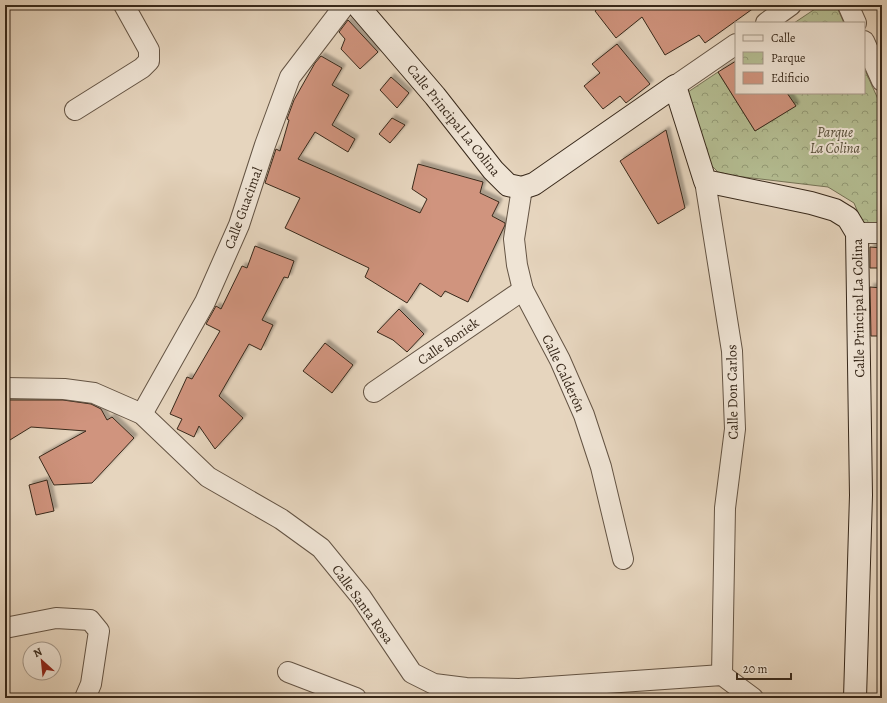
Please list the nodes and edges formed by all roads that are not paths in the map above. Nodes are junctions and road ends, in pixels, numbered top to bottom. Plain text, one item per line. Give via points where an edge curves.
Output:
1 (124, 5) edge
2 (344, 5) edge
3 (357, 5) edge
4 (791, 5) edge
5 (848, 5) edge
6 (767, 22) edge
7 (856, 22) edge
8 (865, 43) edge
9 (735, 45) edge
10 (882, 81) edge
11 (675, 86) junction
12 (75, 110) dead end
13 (705, 181) junction
14 (522, 188) junction
15 (857, 233) junction
16 (882, 233) edge
17 (523, 290) junction
18 (5, 388) edge
19 (374, 392) dead end
20 (142, 414) junction
21 (623, 558) dead end
22 (5, 628) edge
23 (288, 672) dead end
24 (722, 675) junction
25 (85, 698) edge
26 (356, 698) edge
27 (754, 698) edge
28 (856, 698) edge

1 - 12 street via 148,50 149,61
2 - 20 street, Calle Guacimal via 290,77 239,225 205,302
3 - 14 street, Calle Principal La Colina via 435,96 493,170 508,185
4 - 6 street
5 - 7 street
8 - 10 street
9 - 11 street
11 - 13 street
11 - 14 street via 534,184
13 - 15 street, Calle Principal La Colina via 835,210 848,218
13 - 24 street, Calle Don Carlos via 732,351 735,422 725,508
14 - 17 street, Calle Calderón via 514,239
15 - 16 street
15 - 28 street, Calle Principal La Colina via 862,495
17 - 19 street, Calle Boniek
17 - 21 street, Calle Calderón via 560,360 584,415 602,467
18 - 20 street, Calle Santa Rosa via 64,389 94,393
20 - 24 street, Calle Santa Rosa via 208,477 281,519 321,548 361,597 412,673 434,684 466,688 519,689
22 - 25 street via 56,618 90,620 99,631 91,684
23 - 26 street
24 - 27 street

